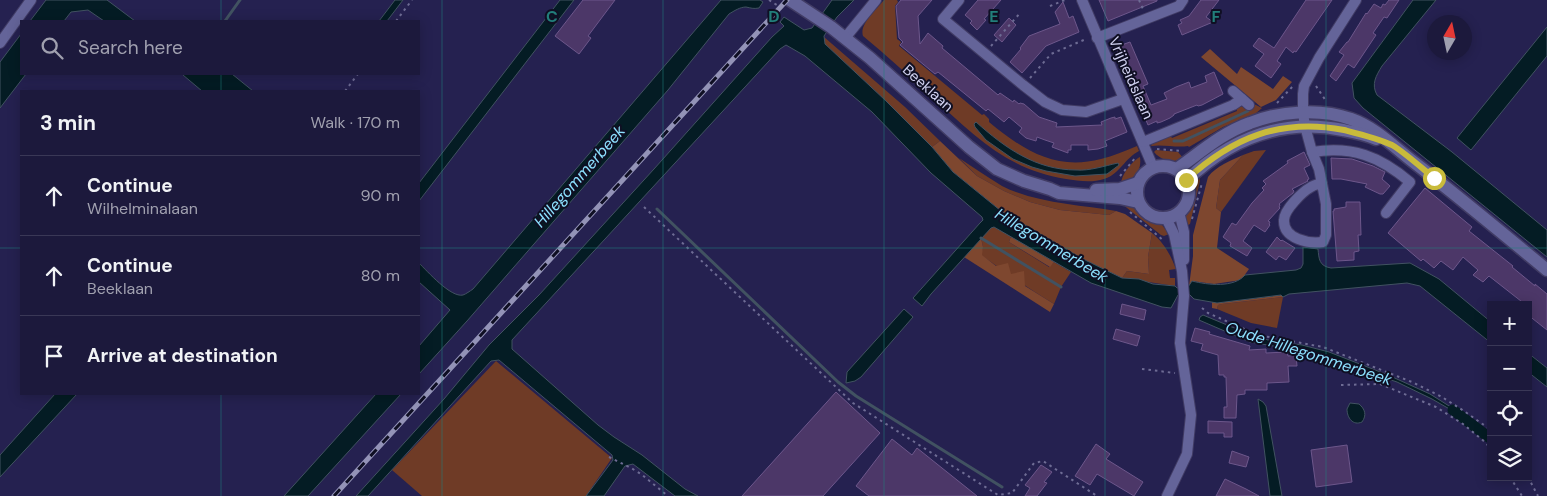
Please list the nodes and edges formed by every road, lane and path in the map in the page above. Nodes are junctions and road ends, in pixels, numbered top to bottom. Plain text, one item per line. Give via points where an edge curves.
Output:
1 (31, 0) edge
2 (412, 0) edge
3 (790, 0) edge
4 (876, 0) edge
5 (959, 0) edge
6 (1065, 0) edge
7 (1082, 0) edge
8 (1183, 0) edge
9 (1356, 0) edge
10 (1050, 6) dead end
11 (1021, 12) dead end
12 (397, 20) edge
13 (1096, 36) junction
14 (845, 38) junction
15 (0, 43) edge
16 (985, 54) junction
17 (1310, 74) junction
18 (357, 75) edge
19 (1023, 86) junction
20 (346, 90) edge
21 (1233, 91) dead end
22 (1123, 98) junction
23 (1328, 103) dead end
24 (1303, 113) junction
25 (1305, 126) junction
26 (1142, 142) junction
27 (1392, 146) junction
28 (1180, 151) dead end
29 (1147, 152) junction
30 (1312, 152) junction
31 (1153, 167) junction
32 (1421, 168) junction
33 (1177, 169) junction
34 (1203, 178) dead end
35 (1115, 179) dead end
36 (1186, 180) junction
37 (1410, 182) junction
38 (1138, 183) junction
39 (1322, 183) junction
40 (1050, 189) junction
41 (1138, 202) junction
42 (644, 207) dead end
43 (1127, 210) dead end
44 (1179, 212) junction
45 (1386, 213) dead end
46 (1166, 218) junction
47 (1192, 221) dead end
48 (1162, 238) dead end
49 (1547, 270) edge
50 (1182, 271) junction
51 (1202, 308) dead end
52 (1142, 369) dead end
53 (1185, 374) junction
54 (1341, 385) dead end
55 (1487, 427) edge
56 (1487, 444) edge
57 (608, 457) dead end
58 (1513, 481) edge
59 (1530, 481) edge
60 (668, 496) edge
61 (1097, 496) edge
62 (1167, 496) edge
63 (1522, 496) edge
64 (1538, 496) edge

1 - 15 street
2 - 12 path
3 - 14 main road, Beeklaan
4 - 14 street
5 - 16 street via 943,19
6 - 10 path
7 - 13 street, Vrijheidslaan
8 - 13 street via 1179,6
9 - 17 street
11 - 16 path
13 - 19 path via 1051,54
13 - 22 street, Vrijheidslaan
14 - 40 main road, Beeklaan via 997,169
16 - 19 street
17 - 23 path
17 - 24 street via 1304,86
18 - 20 path
19 - 22 street via 1062,110 1086,112
21 - 26 street via 1246,102
22 - 26 street, Vrijheidslaan
24 - 25 street
24 - 27 main road via 1352,120
24 - 33 main road via 1259,120 1228,132
25 - 27 main road via 1352,132
25 - 30 street
25 - 36 main road via 1242,140
26 - 29 street, Vrijheidslaan
27 - 32 main road
28 - 29 path via 1156,149
29 - 31 street, Vrijheidslaan
29 - 35 path via 1134,158
30 - 37 street via 1350,151 1369,156
30 - 39 street
31 - 33 main road
31 - 38 main road
32 - 37 street
32 - 49 main road
33 - 36 main road
34 - 47 path
36 - 44 main road via 1188,199
37 - 45 street
38 - 40 main road, Beeklaan via 1120,189 1095,191
38 - 41 main road
39 - 39 street via 1326,204 1323,242 1297,239 1285,226 1287,212 1303,192
40 - 41 main road, Beeklaan via 1059,193
41 - 46 main road via 1150,215
42 - 61 path via 853,403 998,495 1012,493 1034,463 1043,461
43 - 48 path
44 - 46 main road
44 - 50 street via 1184,232
46 - 50 street via 1174,234
50 - 53 street via 1184,296 1180,344
51 - 55 path via 1258,335 1323,347 1412,382
52 - 53 path
53 - 62 street via 1191,415 1186,454
54 - 56 path via 1380,384 1436,407
57 - 60 path via 631,468
58 - 63 path
59 - 64 path

